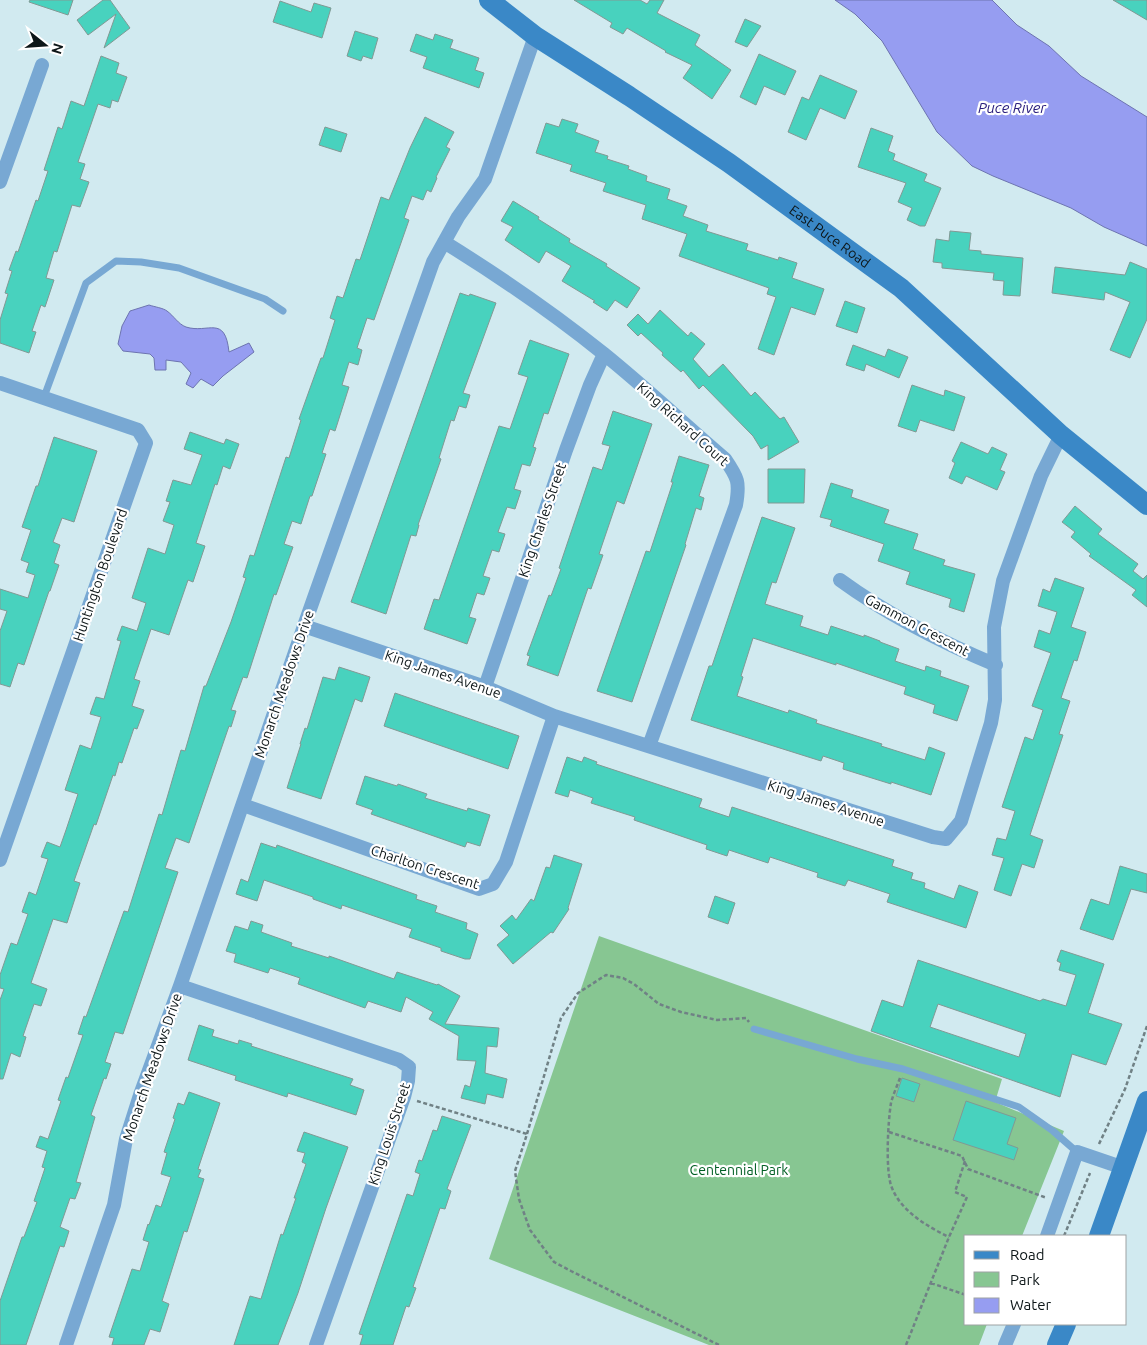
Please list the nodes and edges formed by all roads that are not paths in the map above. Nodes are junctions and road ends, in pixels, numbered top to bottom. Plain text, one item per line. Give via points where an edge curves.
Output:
1 (489, 0) edge
2 (535, 36) junction
3 (42, 66) dead end
4 (0, 182) edge
5 (444, 242) junction
6 (283, 311) dead end
7 (604, 354) junction
8 (0, 383) edge
9 (44, 397) junction
10 (1061, 435) junction
11 (1147, 505) edge
12 (840, 580) dead end
13 (304, 626) junction
14 (996, 665) junction
15 (485, 687) junction
16 (554, 716) junction
17 (649, 746) junction
18 (243, 805) junction
19 (0, 860) edge
20 (180, 986) junction
21 (754, 1029) road end
22 (1147, 1102) edge
23 (1077, 1152) junction
24 (1124, 1168) junction
25 (1047, 1235) edge
26 (1099, 1235) edge
27 (1014, 1325) edge
28 (1066, 1325) edge
29 (66, 1345) edge
30 (316, 1345) edge
31 (1005, 1345) edge
32 (1057, 1345) edge

1 - 2 main road, East Puce Road
2 - 5 street, Monarch Meadows Drive via 485,179
2 - 10 main road, East Puce Road via 729,163 901,288
3 - 4 street
5 - 7 street, King Richard Court via 490,270
5 - 13 street, Monarch Meadows Drive via 433,262
6 - 9 lane via 265,299 179,268 116,261 86,284
7 - 15 street, King Charles Street via 566,450
7 - 17 street, King Richard Court via 725,459 737,477 736,505
8 - 9 street, Huntington Boulevard
9 - 19 street, Huntington Boulevard via 138,430 146,443
10 - 11 main road, East Puce Road
10 - 14 street, King James Avenue via 1040,476 1003,580 994,627
12 - 14 street, Gammon Crescent via 949,645
13 - 15 street, King James Avenue
13 - 18 street, Monarch Meadows Drive
14 - 17 street, King James Avenue via 991,723 961,820 946,839
15 - 16 street, King James Avenue
16 - 17 street, King James Avenue
16 - 18 street, Charlton Crescent via 506,862 493,884 479,889
18 - 20 street, Monarch Meadows Drive
20 - 29 street, Monarch Meadows Drive via 128,1130 114,1205
20 - 30 street, King Louis Street via 399,1060 409,1067 404,1097
21 - 23 lane via 903,1070 1019,1107
22 - 24 main road
23 - 24 street
23 - 25 street
24 - 26 main road
27 - 31 street
28 - 32 main road

